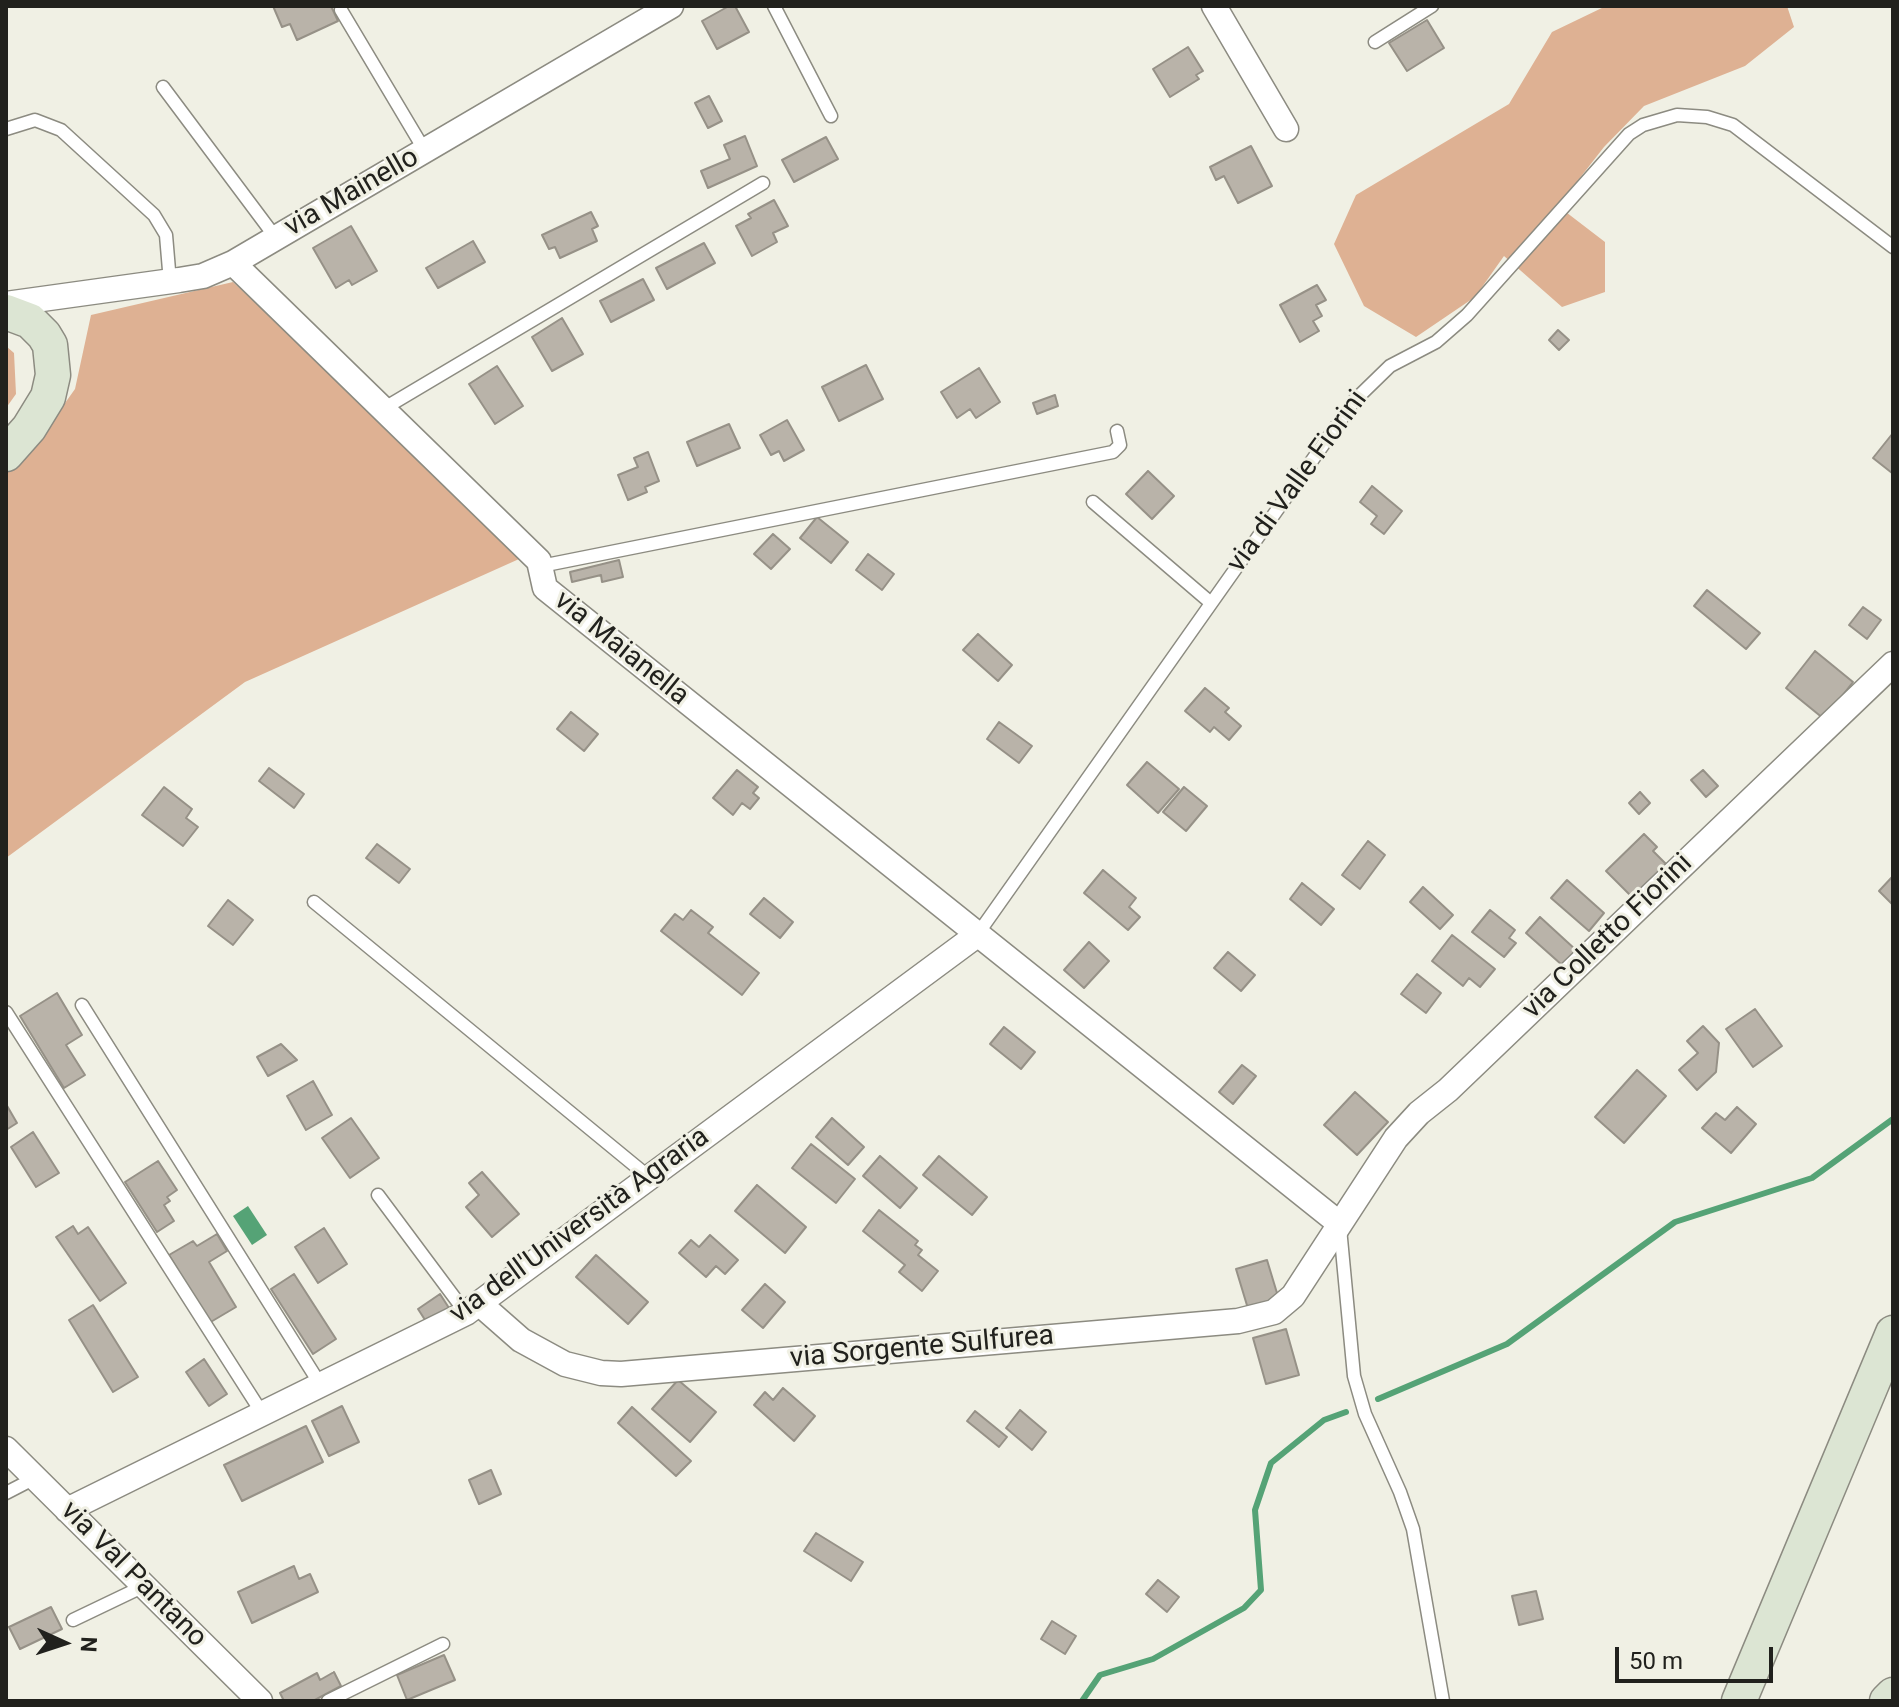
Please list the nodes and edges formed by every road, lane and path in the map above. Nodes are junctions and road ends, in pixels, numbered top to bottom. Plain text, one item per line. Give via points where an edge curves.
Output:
1 (671, 6) edge
2 (774, 6) edge
3 (1214, 6) edge
4 (1432, 6) edge
5 (341, 10) dead end
6 (1375, 42) dead end
7 (163, 87) dead end
8 (831, 116) dead end
9 (6, 129) edge
10 (1286, 129) dead end
11 (425, 151) junction
12 (763, 183) dead end
13 (276, 238) junction
14 (1893, 247) edge
15 (233, 263) junction
16 (170, 282) junction
17 (6, 304) edge
18 (6, 312) edge
19 (383, 409) junction
20 (1117, 431) dead end
21 (6, 454) edge
22 (1093, 502) dead end
23 (541, 566) junction
24 (1211, 603) junction
25 (1893, 664) edge
26 (314, 902) dead end
27 (977, 935) junction
28 (82, 1005) dead end
29 (6, 1012) edge
30 (650, 1178) junction
31 (378, 1195) dead end
32 (1340, 1224) junction
33 (473, 1309) junction
34 (1893, 1333) edge
35 (320, 1384) junction
36 (262, 1413) junction
37 (6, 1449) edge
38 (35, 1478) junction
39 (6, 1493) edge
40 (67, 1510) junction
41 (144, 1586) junction
42 (73, 1620) dead end
43 (443, 1644) dead end
44 (1893, 1695) edge
45 (250, 1699) edge
46 (328, 1701) edge
47 (1443, 1701) edge
48 (1739, 1701) edge
49 (1887, 1701) edge

1 - 11 street, via Mainello
2 - 8 lane
3 - 10 street
4 - 6 lane
5 - 11 lane
7 - 13 lane
9 - 16 lane via 35,120 61,130 154,215 166,235
11 - 13 street, via Mainello
12 - 19 lane
13 - 15 street, via Mainello
14 - 24 lane, via di Valle Fiorini via 1733,125 1692,115 1643,125 1614,149 1467,315 1365,388
15 - 16 street, via Mainello
15 - 19 street, via Maianella
16 - 17 street, via Mainello
18 - 21 main road via 30,321 44,335 53,375 40,411
19 - 23 street, via Maianella
20 - 23 lane via 1120,445 1113,452
22 - 24 lane
23 - 27 street, via Maianella via 545,588
24 - 27 lane, via di Valle Fiorini
25 - 32 street, via Colletto Fiorini via 1419,1113 1396,1138
26 - 30 lane
27 - 30 street, via dell'Università Agraria
27 - 32 street, via Maianella
28 - 35 lane
29 - 36 lane
30 - 33 street, via dell'Università Agraria
31 - 33 lane
32 - 33 street, via Sorgente Sulfurea via 1286,1305 1266,1316 1238,1321 621,1374 565,1364
32 - 47 lane via 1354,1376 1413,1529
33 - 35 street, via dell'Università Agraria
34 - 48 main road
35 - 36 street, via dell'Università Agraria
36 - 40 street, via dell'Università Agraria
37 - 38 street, via Val Pantano
38 - 39 lane
38 - 40 street, via Val Pantano
40 - 41 street, via Val Pantano
41 - 42 lane
41 - 45 street, via Val Pantano
43 - 46 lane
44 - 49 main road

